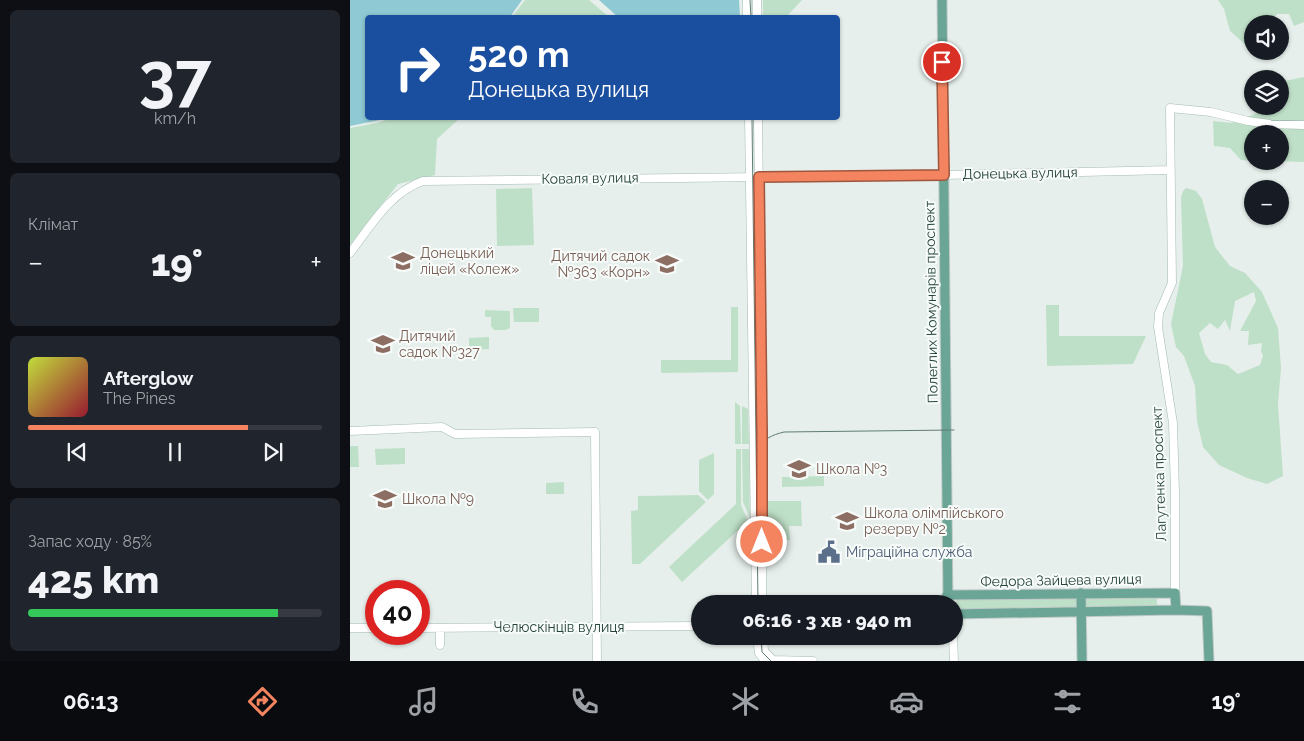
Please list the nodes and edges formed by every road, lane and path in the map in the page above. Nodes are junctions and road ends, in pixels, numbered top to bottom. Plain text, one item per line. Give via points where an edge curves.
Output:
1 (747, 0) edge
2 (757, 0) edge
3 (942, 0) edge
4 (747, 15) edge
5 (757, 15) edge
6 (749, 120) edge
7 (758, 120) edge
8 (1304, 125) edge
9 (1170, 170) junction
10 (944, 175) junction
11 (750, 177) junction
12 (759, 177) junction
13 (350, 253) edge
14 (350, 431) edge
15 (1082, 593) junction
16 (1175, 593) junction
17 (756, 595) edge
18 (762, 595) edge
19 (947, 595) edge
20 (963, 598) edge
21 (1176, 610) junction
22 (1082, 612) junction
23 (963, 614) edge
24 (691, 626) edge
25 (597, 627) junction
26 (350, 628) edge
27 (365, 628) edge
28 (430, 628) edge
29 (440, 628) junction
30 (440, 645) dead end
31 (758, 645) edge
32 (764, 645) edge
33 (953, 645) edge
34 (598, 661) edge
35 (765, 661) edge
36 (813, 661) edge
37 (954, 661) edge
38 (1082, 661) edge
39 (1209, 661) edge

1 - 4 street
2 - 5 street
3 - 10 main road, Полеглих Комунарів проспект
6 - 11 street
7 - 12 street
8 - 9 street, Лагутенка проспект via 1270,124 1170,108
9 - 10 street, Донецька вулиця
9 - 16 street, Лагутенка проспект via 1172,283 1159,313 1158,327 1173,423
10 - 12 street, Донецька вулиця
10 - 19 main road, Полеглих Комунарів проспект
11 - 12 street, Донецька вулиця
11 - 13 street, Коваля вулиця via 430,180 416,183 394,197
11 - 17 street
12 - 18 street
14 - 25 street via 442,427 455,434 595,432
15 - 16 main road, Федора Зайцева вулиця
15 - 20 main road, Федора Зайцева вулиця
15 - 22 main road
16 - 21 main road, Лагутенка проспект
21 - 22 main road
21 - 39 main road via 1207,611
22 - 23 main road
22 - 38 main road
24 - 25 street, Челюскінців вулиця
25 - 29 street, Челюскінців вулиця
25 - 34 street
26 - 27 street
28 - 29 street, Челюскінців вулиця
29 - 30 street
31 - 35 street
32 - 36 street via 764,651 772,660
33 - 37 street

